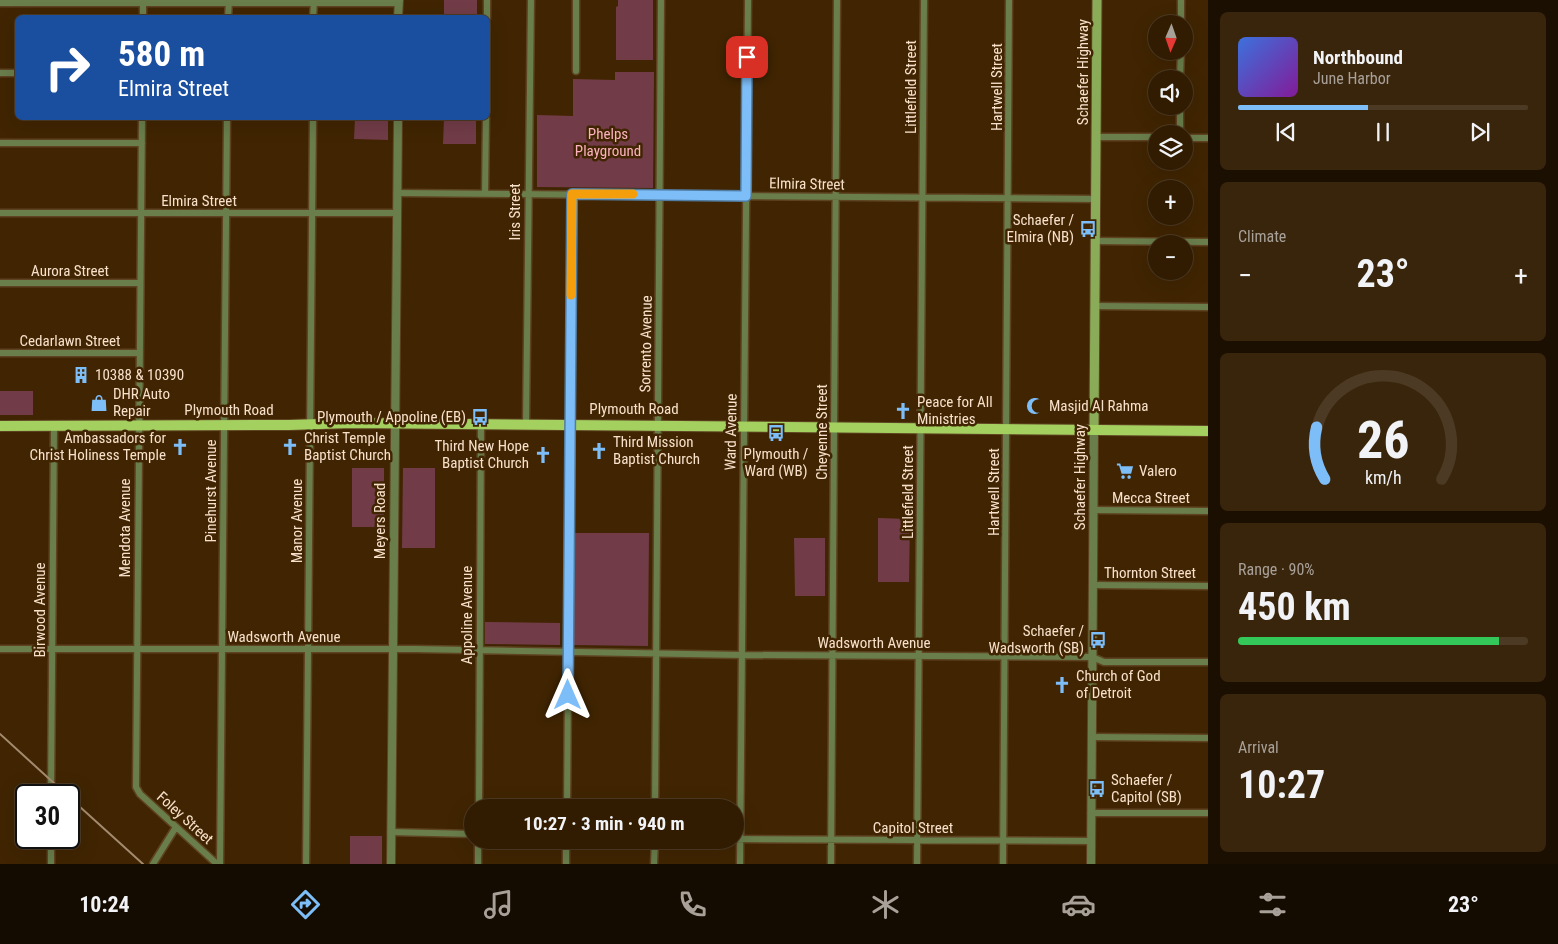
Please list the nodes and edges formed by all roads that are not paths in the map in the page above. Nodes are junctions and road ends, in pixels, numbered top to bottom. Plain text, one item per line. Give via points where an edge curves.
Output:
1 (487, 0) edge
2 (531, 0) edge
3 (576, 0) edge
4 (661, 0) edge
5 (748, 0) edge
6 (837, 0) edge
7 (924, 0) edge
8 (1009, 0) edge
9 (1097, 0) edge
10 (1181, 0) edge
11 (143, 2) edge
12 (229, 2) edge
13 (314, 2) edge
14 (398, 2) edge
15 (0, 3) edge
16 (143, 15) edge
17 (228, 15) edge
18 (314, 15) edge
19 (398, 15) edge
20 (487, 15) edge
21 (1181, 15) edge
22 (576, 71) dead end
23 (0, 73) edge
24 (15, 73) edge
25 (142, 120) edge
26 (227, 120) edge
27 (313, 120) edge
28 (398, 120) edge
29 (486, 120) edge
30 (1096, 137) junction
31 (1148, 137) edge
32 (1193, 138) edge
33 (1208, 138) edge
34 (0, 143) edge
35 (142, 143) junction
36 (397, 193) junction
37 (485, 194) junction
38 (528, 194) junction
39 (572, 194) junction
40 (660, 194) junction
41 (746, 196) junction
42 (836, 197) junction
43 (922, 198) junction
44 (1009, 198) junction
45 (1096, 199) junction
46 (0, 213) edge
47 (141, 213) junction
48 (226, 213) junction
49 (312, 213) junction
50 (397, 213) junction
51 (1095, 241) junction
52 (1208, 242) edge
53 (0, 283) edge
54 (140, 283) junction
55 (1095, 306) junction
56 (1208, 307) edge
57 (0, 353) edge
58 (139, 353) junction
59 (395, 423) junction
60 (481, 423) junction
61 (526, 424) junction
62 (570, 424) junction
63 (658, 424) junction
64 (310, 425) junction
65 (744, 425) junction
66 (0, 426) edge
67 (54, 426) junction
68 (138, 426) junction
69 (224, 426) junction
70 (835, 426) junction
71 (921, 427) junction
72 (1007, 428) junction
73 (1094, 429) junction
74 (1208, 431) edge
75 (1093, 510) junction
76 (1208, 510) edge
77 (1093, 585) junction
78 (1208, 586) edge
79 (0, 649) edge
80 (52, 649) junction
81 (137, 649) junction
82 (222, 649) junction
83 (308, 649) junction
84 (393, 649) junction
85 (480, 650) junction
86 (568, 652) junction
87 (656, 653) junction
88 (742, 655) junction
89 (833, 656) junction
90 (919, 656) junction
91 (1005, 657) junction
92 (1092, 657) junction
93 (1208, 662) edge
94 (1092, 737) junction
95 (1208, 738) edge
96 (51, 784) edge
97 (137, 789) joint
98 (478, 799) edge
99 (567, 799) edge
100 (655, 799) edge
101 (739, 799) edge
102 (1091, 812) junction
103 (1208, 813) edge
104 (176, 827) junction
105 (391, 832) junction
106 (464, 834) edge
107 (744, 839) edge
108 (831, 840) junction
109 (918, 840) junction
110 (1004, 841) junction
111 (1091, 841) junction
112 (51, 849) edge
113 (478, 849) edge
114 (566, 849) edge
115 (654, 849) edge
116 (739, 849) edge
117 (51, 864) edge
118 (154, 864) edge
119 (219, 864) edge
120 (306, 864) edge
121 (391, 864) edge
122 (478, 864) edge
123 (566, 864) edge
124 (654, 864) edge
125 (740, 864) edge
126 (831, 864) edge
127 (917, 864) edge
128 (1003, 864) edge
129 (1091, 864) edge

1 - 20 street
2 - 38 street, Iris Street
3 - 22 street
4 - 40 street, Sorrento Avenue
5 - 41 street, Ward Avenue
6 - 42 street, Cheyenne Street
7 - 43 street, Littlefield Street
8 - 44 street, Hartwell Street
9 - 30 main road, Schaefer Highway
10 - 21 street
11 - 12 street
11 - 15 street
11 - 16 street
12 - 13 street
12 - 17 street
13 - 14 street
13 - 18 street
14 - 19 street
23 - 24 street
25 - 35 street, Mendota Avenue
26 - 48 street, Pinehurst Avenue
27 - 49 street, Manor Avenue
28 - 36 street, Meyers Road
29 - 37 street
30 - 31 street
30 - 45 main road, Schaefer Highway
32 - 33 street
34 - 35 street
35 - 47 street, Mendota Avenue
36 - 37 street, Elmira Street
36 - 50 street, Meyers Road
37 - 38 street, Elmira Street
38 - 39 street, Elmira Street
38 - 61 street, Iris Street
39 - 40 street, Elmira Street
39 - 62 street
40 - 41 street, Elmira Street
40 - 63 street, Sorrento Avenue
41 - 42 street, Elmira Street
41 - 65 street, Ward Avenue
42 - 43 street, Elmira Street
42 - 70 street, Cheyenne Street
43 - 44 street, Elmira Street
43 - 71 street, Littlefield Street
44 - 45 street, Elmira Street
44 - 72 street, Hartwell Street
45 - 51 main road, Schaefer Highway
46 - 47 street, Elmira Street
47 - 48 street, Elmira Street
47 - 54 street, Mendota Avenue
48 - 49 street, Elmira Street
48 - 69 street, Pinehurst Avenue
49 - 50 street, Elmira Street
49 - 64 street, Manor Avenue
50 - 59 street, Meyers Road
51 - 52 street
51 - 55 main road, Schaefer Highway
53 - 54 street, Aurora Street
54 - 58 street, Mendota Avenue
55 - 56 street
55 - 73 main road, Schaefer Highway
57 - 58 street, Cedarlawn Street
58 - 68 street, Mendota Avenue
59 - 60 main road, Plymouth Road
59 - 64 main road, Plymouth Road
59 - 84 street, Meyers Road
60 - 61 main road, Plymouth Road
60 - 85 street, Appoline Avenue
61 - 62 main road, Plymouth Road
62 - 63 main road, Plymouth Road
62 - 86 street
63 - 65 main road, Plymouth Road
63 - 87 street, Sorrento Avenue
64 - 69 main road, Plymouth Road
64 - 83 street, Manor Avenue
65 - 70 main road, Plymouth Road
65 - 88 street, Ward Avenue
66 - 67 main road, Plymouth Road
67 - 68 main road, Plymouth Road
67 - 80 street, Birwood Avenue
68 - 69 main road, Plymouth Road
68 - 81 street, Mendota Avenue
69 - 82 street, Pinehurst Avenue
70 - 71 main road, Plymouth Road
70 - 89 street, Cheyenne Street
71 - 72 main road, Plymouth Road
71 - 90 street, Littlefield Street
72 - 73 main road, Plymouth Road
72 - 91 street, Hartwell Street
73 - 74 main road, Plymouth Road
73 - 75 street, Schaefer Highway
75 - 76 street, Mecca Street
75 - 77 street, Schaefer Highway
77 - 78 street, Thornton Street
77 - 92 street, Schaefer Highway
79 - 80 street, Wadsworth Avenue
80 - 81 street, Wadsworth Avenue
80 - 96 street, Birwood Avenue
81 - 82 street, Wadsworth Avenue
81 - 97 street, Mendota Avenue
82 - 83 street, Wadsworth Avenue
82 - 119 street, Pinehurst Avenue
83 - 84 street, Wadsworth Avenue
83 - 120 street, Manor Avenue
84 - 85 street, Wadsworth Avenue
84 - 105 street, Meyers Road
85 - 86 street, Wadsworth Avenue
85 - 98 street, Appoline Avenue
86 - 87 street, Wadsworth Avenue
86 - 99 street
87 - 88 street, Wadsworth Avenue
87 - 100 street, Sorrento Avenue
88 - 89 street, Wadsworth Avenue
88 - 101 street, Ward Avenue
89 - 90 street, Wadsworth Avenue
89 - 108 street, Cheyenne Street
90 - 91 street, Wadsworth Avenue
90 - 109 street, Littlefield Street
91 - 92 street, Wadsworth Avenue
91 - 110 street, Hartwell Street
92 - 93 street, Wadsworth Avenue via 1104,662
92 - 94 street, Schaefer Highway
94 - 95 street
94 - 102 street, Schaefer Highway
97 - 104 street, Foley Street
102 - 103 street
102 - 111 street, Schaefer Highway
104 - 118 street
104 - 119 street, Foley Street
105 - 106 street
105 - 121 street, Meyers Road
107 - 108 street, Capitol Street
108 - 109 street, Capitol Street
108 - 126 street, Cheyenne Street
109 - 110 street, Capitol Street
109 - 127 street, Littlefield Street
110 - 111 street, Capitol Street
110 - 128 street, Hartwell Street
111 - 129 street, Schaefer Highway
112 - 117 street
113 - 122 street
114 - 123 street
115 - 124 street
116 - 125 street, Ward Avenue

